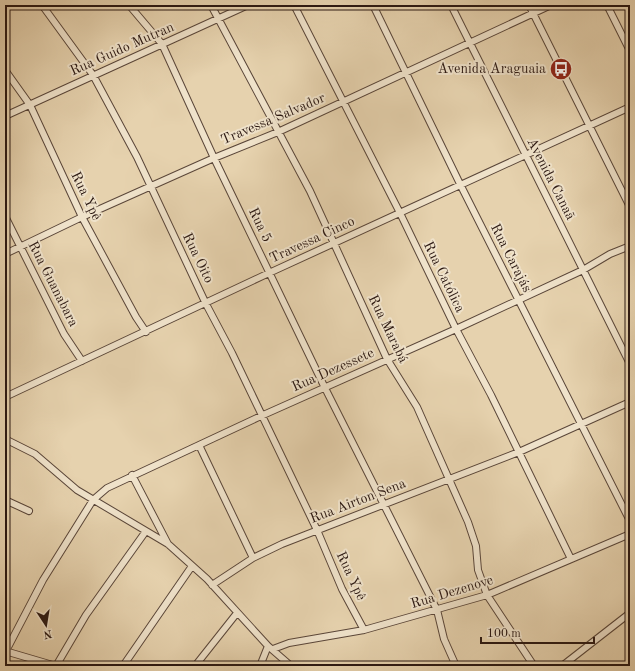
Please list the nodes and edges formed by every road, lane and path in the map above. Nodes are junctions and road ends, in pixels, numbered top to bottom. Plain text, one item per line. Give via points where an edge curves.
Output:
1 (42, 5) edge
2 (129, 5) edge
3 (211, 5) edge
4 (248, 5) edge
5 (294, 5) edge
6 (373, 5) edge
7 (451, 5) edge
8 (530, 5) edge
9 (551, 5) edge
10 (607, 5) edge
11 (534, 13) junction
12 (219, 19) junction
13 (469, 42) junction
14 (162, 44) junction
15 (630, 51) edge
16 (5, 70) edge
17 (406, 72) junction
18 (93, 75) junction
19 (342, 102) junction
20 (30, 105) junction
21 (630, 108) edge
22 (5, 116) edge
23 (589, 127) junction
24 (278, 132) junction
25 (526, 156) junction
26 (214, 158) junction
27 (461, 186) junction
28 (150, 187) junction
29 (630, 207) edge
30 (400, 213) junction
31 (5, 216) edge
32 (82, 217) junction
33 (334, 243) junction
34 (630, 246) edge
35 (20, 247) junction
36 (5, 254) edge
37 (583, 270) junction
38 (270, 273) junction
39 (519, 300) junction
40 (206, 304) junction
41 (456, 329) junction
42 (146, 332) junction
43 (387, 359) junction
44 (82, 361) junction
45 (630, 364) edge
46 (325, 388) junction
47 (5, 398) edge
48 (630, 402) edge
49 (261, 416) junction
50 (581, 425) junction
51 (5, 439) edge
52 (199, 446) junction
53 (519, 452) junction
54 (132, 475) junction
55 (448, 480) junction
56 (5, 500) edge
57 (93, 500) junction
58 (383, 504) junction
59 (29, 511) dead end
60 (630, 521) edge
61 (318, 530) junction
62 (146, 531) junction
63 (630, 534) edge
64 (168, 544) junction
65 (253, 558) junction
66 (571, 559) junction
67 (192, 566) junction
68 (212, 585) junction
69 (487, 595) junction
70 (437, 610) junction
71 (237, 613) junction
72 (630, 613) edge
73 (364, 630) junction
74 (270, 648) junction
75 (5, 651) edge
76 (56, 666) edge
77 (123, 666) edge
78 (195, 666) edge
79 (260, 666) edge
80 (291, 666) edge
81 (456, 666) edge
82 (534, 666) edge
83 (562, 666) edge

1 - 18 street, Rua Oito
2 - 14 street, Rua 5
3 - 12 street, Rua Marabá
4 - 12 street, Rua Guido Mutran
5 - 19 street, Rua Católica
6 - 17 street, Rua Carajás
7 - 13 street, Avenida Canaã
8 - 11 street
9 - 11 street, Travessa Salvador
10 - 15 street
11 - 13 street, Travessa Salvador
11 - 23 street
12 - 14 street, Rua Guido Mutran
12 - 24 street, Rua Marabá
13 - 17 street, Travessa Salvador
13 - 25 street, Avenida Canaã
14 - 18 street, Rua Guido Mutran
14 - 26 street, Rua 5
16 - 20 street, Rua Ypê
17 - 19 street, Travessa Salvador
17 - 27 street, Rua Carajás
18 - 20 street, Rua Guido Mutran
18 - 28 street, Rua Oito via 137,157
19 - 24 street, Travessa Salvador
19 - 30 street, Rua Católica
20 - 22 street, Rua Guido Mutran
20 - 32 street, Rua Ypê
21 - 23 street, Travessa Cinco
23 - 25 street, Travessa Cinco
23 - 29 street
24 - 26 street, Travessa Salvador
24 - 33 street, Rua Marabá
25 - 27 street, Travessa Cinco
25 - 37 street, Avenida Canaã
26 - 28 street, Travessa Salvador
26 - 38 street, Rua 5
27 - 30 street, Travessa Cinco
27 - 39 street, Rua Carajás
28 - 32 street, Travessa Salvador
28 - 40 street, Rua Oito
30 - 33 street, Travessa Cinco
30 - 41 street, Rua Católica
31 - 35 street, Rua Guanabara
32 - 35 street, Travessa Salvador
32 - 42 street, Rua Ypê
33 - 38 street, Travessa Cinco
33 - 43 street, Rua Marabá
34 - 37 street, Rua Dezessete
35 - 36 street, Travessa Salvador
35 - 44 street, Rua Guanabara via 64,334
37 - 39 street, Rua Dezessete
37 - 45 street, Avenida Canaã
38 - 40 street, Travessa Cinco
38 - 46 street, Rua 5
39 - 41 street, Rua Dezessete
39 - 50 street, Rua Carajás
40 - 42 street, Travessa Cinco
40 - 49 street, Rua Oito
41 - 43 street, Rua Dezessete
41 - 53 street, Rua Católica
42 - 44 street, Travessa Cinco
43 - 46 street, Rua Dezessete
43 - 55 street, Rua Marabá via 417,407
44 - 47 street, Travessa Cinco
46 - 49 street, Rua Dezessete
46 - 58 street, Rua 5
48 - 50 street, Rua Airton Sena
49 - 52 street, Rua Dezessete
49 - 61 street, Rua Oito
50 - 53 street, Rua Airton Sena
50 - 60 street, Rua Carajás
51 - 57 street via 35,454 69,484
52 - 54 street, Rua Dezessete
52 - 65 street
53 - 55 street, Rua Airton Sena
53 - 66 street, Rua Católica
54 - 57 street, Rua Dezessete via 107,488
54 - 64 street
55 - 58 street, Rua Airton Sena
55 - 69 street, Rua Marabá via 473,536 478,570
56 - 59 street
57 - 62 street
57 - 75 street, Rua Dezessete via 43,580
58 - 61 street, Rua Airton Sena
58 - 70 street, Rua 5
61 - 65 street, Rua Airton Sena
61 - 73 street, Rua Ypê via 342,590
62 - 64 street
62 - 76 street via 86,615
63 - 66 street, Rua Dezenove
64 - 67 street
65 - 68 street, Rua Airton Sena
66 - 69 street, Rua Dezenove
67 - 68 street
67 - 77 street
68 - 71 street
69 - 70 street, Rua Dezenove
69 - 82 street, Rua Marabá
70 - 73 street, Rua Dezenove
70 - 81 street, Rua 5 via 444,639
71 - 74 street
71 - 78 street
72 - 83 street
73 - 74 street, Rua Dezenove
74 - 79 street
74 - 80 street
75 - 76 street

